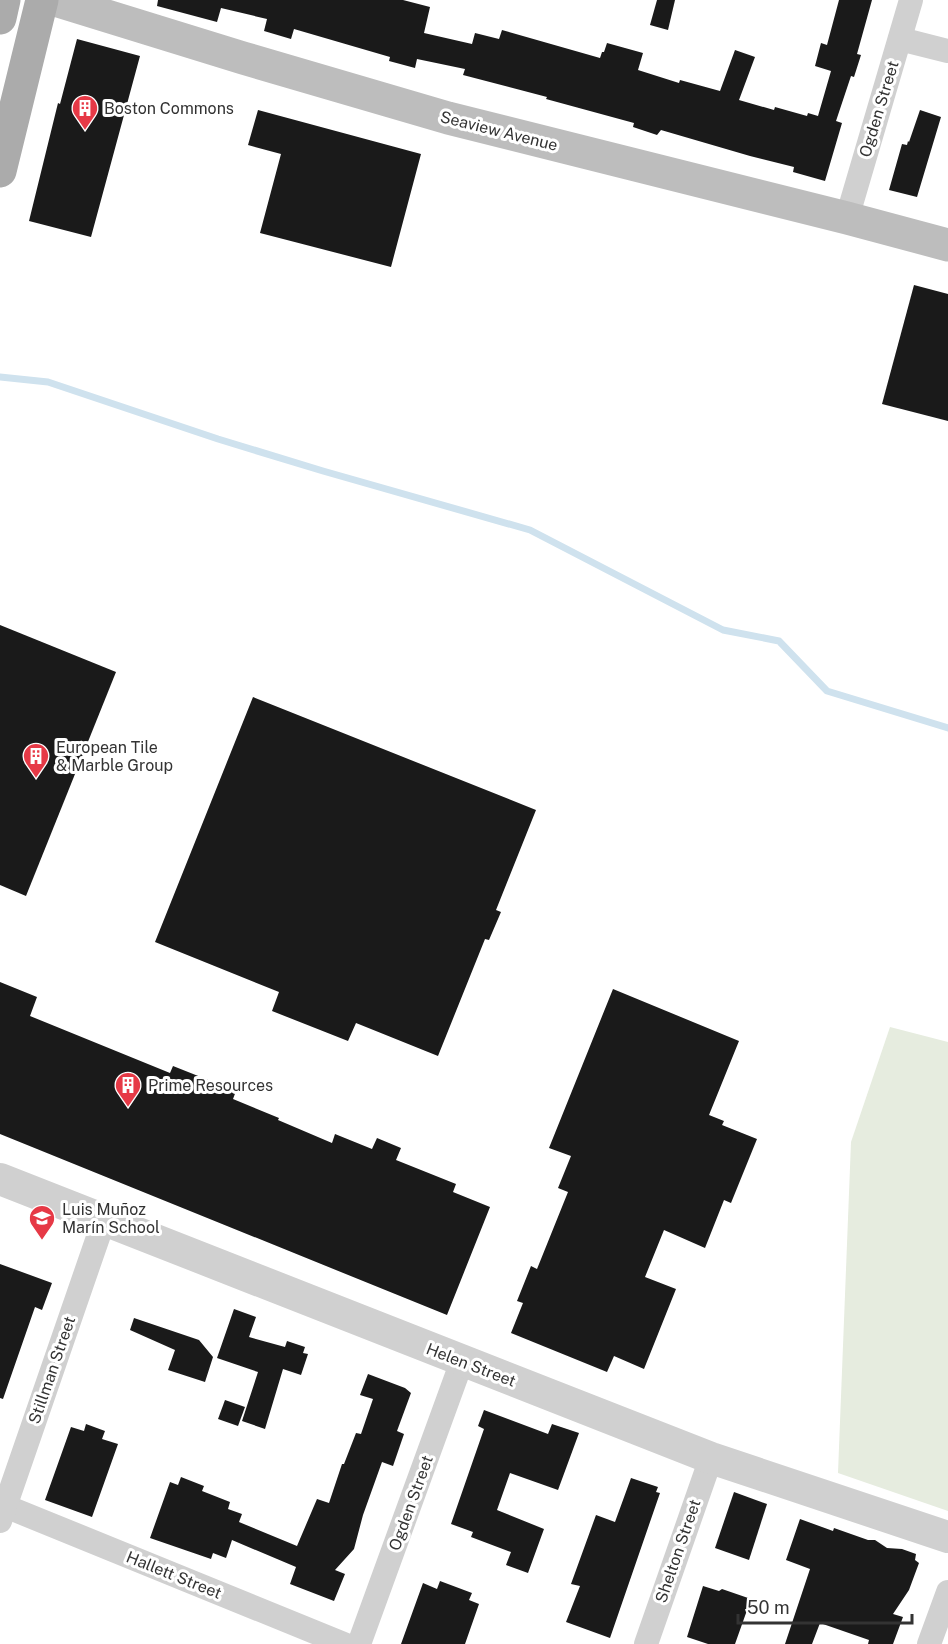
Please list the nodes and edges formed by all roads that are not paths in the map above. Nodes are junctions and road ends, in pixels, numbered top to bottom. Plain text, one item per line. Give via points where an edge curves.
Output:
1 (4, 0) edge
2 (42, 0) edge
3 (56, 0) edge
4 (911, 0) edge
5 (0, 18) edge
6 (900, 39) junction
7 (948, 51) edge
8 (0, 171) edge
9 (847, 218) junction
10 (948, 245) edge
11 (0, 1179) edge
12 (105, 1220) junction
13 (462, 1362) junction
14 (711, 1458) junction
15 (2, 1513) edge
16 (948, 1537) edge
17 (948, 1592) edge
18 (344, 1644) edge
19 (359, 1644) edge
20 (646, 1644) edge
21 (928, 1644) edge

1 - 5 main road
2 - 8 main road
3 - 9 main road, Seaview Avenue via 448,118
4 - 6 street, Ogden Street
6 - 7 street
6 - 9 street, Ogden Street
9 - 10 main road, Seaview Avenue
11 - 12 street, Helen Street
12 - 13 street, Helen Street
12 - 15 street, Stillman Street
13 - 14 street, Helen Street
13 - 19 street, Ogden Street
14 - 16 street, Helen Street
14 - 20 street, Shelton Street
15 - 18 street, Hallett Street
17 - 21 street

